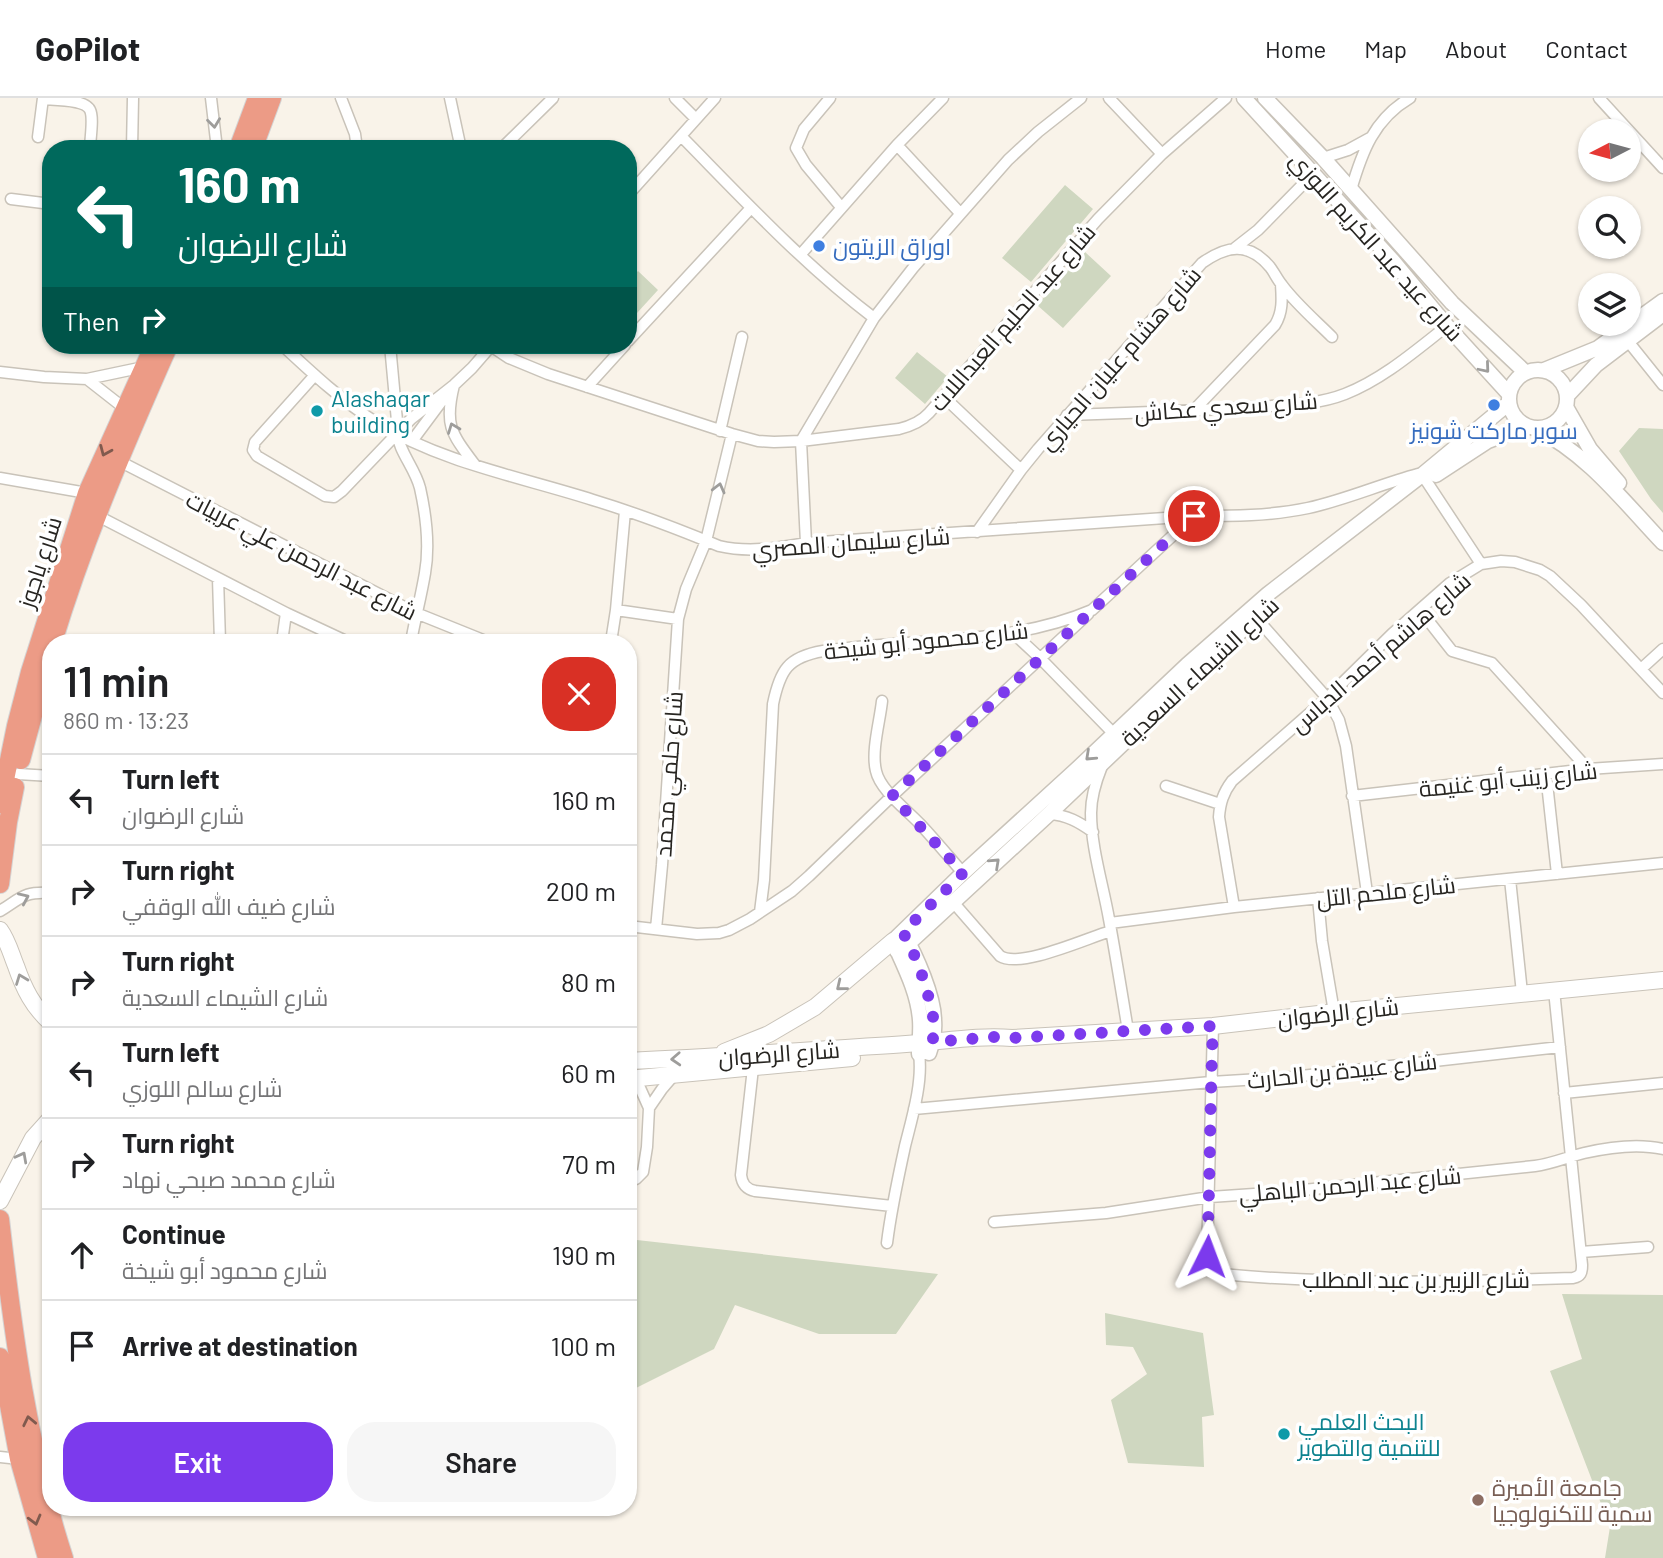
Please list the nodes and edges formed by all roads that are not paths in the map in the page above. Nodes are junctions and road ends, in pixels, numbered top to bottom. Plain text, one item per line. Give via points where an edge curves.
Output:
1 (133, 98) edge
2 (211, 98) edge
3 (257, 98) edge
4 (272, 98) edge
5 (341, 98) edge
6 (450, 98) edge
7 (553, 98) edge
8 (675, 98) edge
9 (715, 98) edge
10 (830, 98) edge
11 (943, 98) edge
12 (1081, 98) edge
13 (1109, 98) edge
14 (1226, 98) edge
15 (1244, 98) edge
16 (1265, 98) edge
17 (1599, 98) edge
18 (43, 99) edge
19 (1405, 99) edge
20 (696, 119) junction
21 (38, 136) dead end
22 (681, 136) junction
23 (1370, 138) junction
24 (90, 140) edge
25 (132, 140) edge
26 (215, 140) edge
27 (241, 140) edge
28 (256, 140) edge
29 (356, 140) edge
30 (459, 140) edge
31 (510, 140) edge
32 (897, 145) junction
33 (1162, 154) junction
34 (1323, 158) junction
35 (1663, 168) edge
36 (1313, 174) junction
37 (637, 185) edge
38 (1351, 190) junction
39 (11, 199) dead end
40 (42, 203) edge
41 (841, 207) junction
42 (751, 208) junction
43 (960, 213) junction
44 (1235, 248) junction
45 (801, 254) junction
46 (1280, 284) junction
47 (1663, 301) edge
48 (1663, 314) edge
49 (874, 318) junction
50 (1447, 326) junction
51 (637, 332) edge
52 (742, 337) dead end
53 (1332, 337) dead end
54 (1627, 340) junction
55 (150, 354) edge
56 (165, 354) edge
57 (292, 354) edge
58 (391, 354) edge
59 (484, 354) edge
60 (503, 354) edge
61 (617, 354) edge
62 (144, 367) junction
63 (1544, 370) junction
64 (0, 372) edge
65 (1525, 372) junction
66 (315, 375) junction
67 (87, 379) junction
68 (454, 384) junction
69 (1663, 385) edge
70 (587, 387) junction
71 (944, 397) junction
72 (1509, 399) junction
73 (1566, 402) junction
74 (124, 408) junction
75 (1194, 410) junction
76 (1067, 415) junction
77 (411, 419) junction
78 (397, 421) junction
79 (378, 423) junction
80 (1530, 427) junction
81 (720, 431) junction
82 (397, 433) junction
83 (732, 434) junction
84 (412, 441) junction
85 (801, 441) junction
86 (118, 461) junction
87 (477, 467) junction
88 (1021, 470) junction
89 (0, 478) edge
90 (1425, 479) junction
91 (87, 493) junction
92 (625, 511) junction
93 (96, 515) junction
94 (1194, 516) junction
95 (1663, 530) edge
96 (977, 532) junction
97 (706, 541) junction
98 (806, 543) junction
99 (1663, 543) edge
100 (1481, 564) junction
101 (218, 578) junction
102 (616, 610) junction
103 (1092, 610) junction
104 (1420, 610) junction
105 (286, 613) junction
106 (416, 613) junction
107 (1252, 614) junction
108 (678, 619) junction
109 (1013, 633) junction
110 (42, 634) edge
111 (42, 634) edge
112 (56, 634) edge
113 (220, 634) edge
114 (283, 634) edge
115 (331, 634) edge
116 (412, 634) edge
117 (468, 634) edge
118 (612, 634) edge
119 (1663, 649) edge
120 (1040, 658) junction
121 (1641, 669) junction
122 (42, 681) edge
123 (1663, 693) edge
124 (1327, 698) junction
125 (882, 701) dead end
126 (1114, 734) junction
127 (1102, 763) junction
128 (1663, 764) edge
129 (1588, 769) junction
130 (18, 774) junction
131 (1546, 774) junction
132 (42, 775) edge
133 (1166, 786) dead end
134 (892, 796) junction
135 (1352, 796) junction
136 (1220, 803) junction
137 (0, 804) edge
138 (1049, 814) junction
139 (1093, 832) junction
140 (1663, 863) edge
141 (963, 873) junction
142 (1557, 874) junction
143 (1510, 879) junction
144 (0, 884) edge
145 (42, 893) edge
146 (1367, 893) junction
147 (1318, 898) junction
148 (953, 902) junction
149 (1234, 907) junction
150 (0, 911) edge
151 (760, 912) junction
152 (637, 927) edge
153 (1111, 927) junction
154 (656, 929) junction
155 (0, 930) edge
156 (900, 942) junction
157 (1663, 980) edge
158 (1554, 990) junction
159 (1522, 993) junction
160 (1334, 1012) junction
161 (42, 1015) edge
162 (1213, 1026) junction
163 (1128, 1031) junction
164 (1560, 1047) junction
165 (924, 1051) junction
166 (708, 1058) junction
167 (637, 1062) edge
168 (753, 1068) junction
169 (674, 1076) junction
170 (637, 1079) edge
171 (1210, 1082) junction
172 (1663, 1083) edge
173 (637, 1088) edge
174 (1564, 1093) junction
175 (649, 1108) junction
176 (914, 1110) junction
177 (42, 1128) edge
178 (1663, 1149) edge
179 (1572, 1157) junction
180 (637, 1178) edge
181 (1210, 1197) junction
182 (0, 1201) edge
183 (892, 1206) junction
184 (0, 1219) edge
185 (994, 1222) dead end
186 (887, 1243) dead end
187 (1648, 1247) dead end
188 (1581, 1252) junction
189 (0, 1357) edge
190 (0, 1457) edge
191 (19, 1459) junction
192 (42, 1481) edge
193 (52, 1516) edge
194 (47, 1558) edge
195 (64, 1558) edge

1 - 25 street
2 -> 26 street
3 - 27 main road
4 - 28 main road
5 - 29 street
6 - 30 street
7 - 31 street
8 - 20 street
9 - 20 street
10 - 41 street via 804,129 796,148
11 - 32 street
12 - 43 street via 1038,132
13 - 33 street
14 - 33 street, شارع عبد الحليم العبداللات
15 - 36 street, شارع عيد عبد الكريم اللوزي
16 - 34 street, شارع عيد عبد الكريم اللوزي
17 - 35 street
18 - 21 street
18 - 24 street via 85,104 91,117
19 - 23 street
20 - 22 street
22 - 37 street
22 - 42 street
23 - 34 street
23 - 38 street
32 - 41 street
32 - 43 street
33 - 71 street, شارع عبد الحليم العبداللات via 1098,219
34 - 38 street, شارع عيد عبد الكريم اللوزي
36 - 44 street, شارع هشام عليان الحياري
36 - 50 street, شارع عيد عبد الكريم اللوزي
38 - 65 street, شارع عيد عبد الكريم اللوزي via 1452,303
39 - 40 street
41 - 45 street
42 - 45 street
42 - 51 street
43 - 49 street
44 - 46 street via 1259,256
44 - 76 street, شارع هشام عليان الحياري via 1202,263
45 - 49 street
46 - 53 street
46 - 75 street via 1282,308 1275,325
47 - 63 street via 1598,348
48 - 54 street
49 - 85 street
50 -> 72 street, شارع عيد عبد الكريم اللوزي
50 - 75 street, شارع سعدي عكاش via 1385,374 1346,394 1304,403
52 - 81 street
54 - 69 street
54 - 73 street via 1596,365
55 - 62 main road, شارع ياجوز
56 - 86 main road, شارع ياجوز
57 - 66 street, شارع سليمان المصري
58 - 78 street
59 - 68 street, شارع عبد الحليم العبداللات
60 - 70 street, شارع عبد الحليم العبداللات
61 - 70 street
62 - 67 street
62 - 74 main road, شارع ياجوز
63 - 65 street
63 - 73 street via 1564,385
64 - 67 street
65 - 72 street via 1511,385
66 - 79 street, شارع سليمان المصري
66 - 82 street, شارع عبد الحليم العبداللات via 255,442 257,456 324,496 334,497
67 - 74 street
68 - 77 street, شارع عبد الحليم العبداللات
68 - 84 street, شارع عبد الحليم العبداللات
87 -> 68 street via 453,432 449,415
70 - 81 street, شارع عبد الحليم العبداللات
71 - 85 street, شارع عبد الحليم العبداللات via 924,419 908,427
71 - 88 street
72 - 80 street via 1515,417
72 - 90 street, شارع الشيماء السعدية
73 - 80 street via 1562,415 1550,425
73 - 95 street via 1590,449
74 -> 91 main road, شارع ياجوز
75 - 76 street, شارع سعدي عكاش
76 - 88 street, شارع هشام عليان الحياري
77 - 78 street
77 - 82 street, شارع عبد الحليم العبداللات
78 - 79 street
79 - 82 street, شارع سليمان المصري
80 - 90 street, شارع الشيماء السعدية via 1488,441
80 - 99 street via 1575,452
81 - 83 street, شارع عبد الحليم العبداللات
82 - 84 street, شارع سليمان المصري
82 - 106 street via 416,474 427,526 425,573
83 - 85 street, شارع عبد الحليم العبداللات via 765,442
97 -> 83 street, شارع حلمي محمد
84 - 87 street, شارع سليمان المصري
85 - 98 street
86 - 93 main road, شارع ياجوز
86 - 106 street, شارع عبد الرحمن علي عربيات
87 - 92 street, شارع سليمان المصري
88 - 96 street, شارع هشام عليان الحياري
89 - 91 street
90 - 94 street, شارع سليمان المصري via 1415,475 1290,511
90 - 100 street
90 - 107 street, شارع الشيماء السعدية
91 - 110 main road, شارع ياجوز
92 - 97 street, شارع سليمان المصري
92 - 102 street
93 - 101 street
93 - 112 main road, شارع ياجوز
94 - 96 street, شارع سليمان المصري
94 - 103 street, شارع محمود أبو شيخة
96 - 98 street, شارع سليمان المصري
97 - 98 street, شارع سليمان المصري via 736,550
97 - 108 street, شارع حلمي محمد
100 - 104 street, شارع هاشم أحمد الدباس
100 - 121 street, شارع هاشم أحمد الدباس via 1515,562 1550,576
101 - 105 street
101 - 113 street
102 - 108 street
102 - 118 street
103 - 109 street, شارع محمود أبو شيخة
103 - 120 street
104 - 124 street, شارع هاشم أحمد الدباس
104 - 129 street via 1452,651 1492,663
105 - 114 street
105 - 115 street
106 - 116 street
106 - 117 street, شارع عبد الرحمن علي عربيات
107 - 124 street
107 - 126 street, شارع الشيماء السعدية via 1187,665
107 - 127 street, شارع الشيماء السعدية
108 - 154 street, شارع حلمي محمد
109 - 120 street
109 - 151 street, شارع محمود أبو شيخة via 838,649 807,654 790,664 773,704
111 - 137 main road, شارع ياجوز
119 - 121 street
120 - 126 street
120 - 134 street
121 - 123 street, شارع هاشم أحمد الدباس
122 - 130 main road
124 - 135 street via 1343,732
124 - 136 street, شارع هاشم أحمد الدباس via 1232,781
125 - 134 street via 875,768
126 -> 141 street, شارع الشيماء السعدية
127 - 138 street, شارع الشيماء السعدية
127 - 139 street via 1092,800
128 - 129 street, شارع زينب أبو غنيمة
129 - 131 street, شارع زينب أبو غنيمة
130 - 132 street
130 - 144 main road
131 - 135 street, شارع زينب أبو غنيمة
131 - 142 street
133 - 136 street
134 - 141 street
134 - 151 street via 792,891
135 - 146 street
136 - 149 street
138 - 139 street via 1068,817
148 -> 138 street, شارع الشيماء السعدية
139 - 153 street
140 - 142 street, شارع ملحم التل
141 - 156 street, شارع الشيماء السعدية
142 - 143 street, شارع ملحم التل
143 - 146 street, شارع ملحم التل
143 - 159 street
150 -> 145 street via 24,895
146 - 147 street, شارع ملحم التل
147 - 149 street, شارع ملحم التل
147 - 160 street
148 - 153 street, شارع ملحم التل via 1008,960 1051,954
148 - 156 street, شارع الشيماء السعدية
149 - 153 street, شارع ملحم التل
151 - 154 street via 719,933
152 - 154 street
153 - 163 street
161 -> 155 main road via 24,988
156 - 165 street via 933,1012
156 -> 166 main road via 815,1007 769,1034
157 - 158 main road, شارع الرضوان
158 - 159 main road, شارع الرضوان
158 - 164 street, شارع الزبير بن عبد المطلب
159 - 160 main road, شارع الرضوان
160 - 162 main road, شارع الرضوان
162 - 163 main road, شارع الرضوان
162 - 171 street, شارع الزبير بن عبد المطلب
163 - 165 main road, شارع الرضوان via 1012,1038 997,1045
164 - 171 street, شارع عبيدة بن الحارث
164 - 174 street, شارع الزبير بن عبد المطلب
165 - 166 main road, شارع الرضوان
165 - 168 main road, شارع الرضوان
165 - 176 street
166 -> 167 main road, شارع الرضوان
168 - 169 main road
168 - 183 street via 741,1175 747,1188
169 - 170 main road
169 - 175 street
171 - 176 street, شارع عبيدة بن الحارث
171 - 181 street, شارع الزبير بن عبد المطلب
172 - 174 street
173 - 175 street
174 - 179 street, شارع الزبير بن عبد المطلب
175 - 180 street via 643,1172
176 - 183 street
182 -> 177 main road
178 - 179 street, شارع عبد الرحمن الباهلي via 1636,1145
179 - 181 street, شارع عبد الرحمن الباهلي via 1535,1166
179 - 188 street, شارع الزبير بن عبد المطلب
181 - 185 street, شارع عبد الرحمن الباهلي via 1106,1213
181 - 188 street, شارع الزبير بن عبد المطلب via 1207,1256 1210,1269 1221,1275 1355,1282 1573,1278 1581,1273
183 - 186 street
192 -> 184 main road via 25,1403
187 - 188 street
189 - 191 main road
190 - 191 street
191 -> 194 main road
195 -> 193 main road

